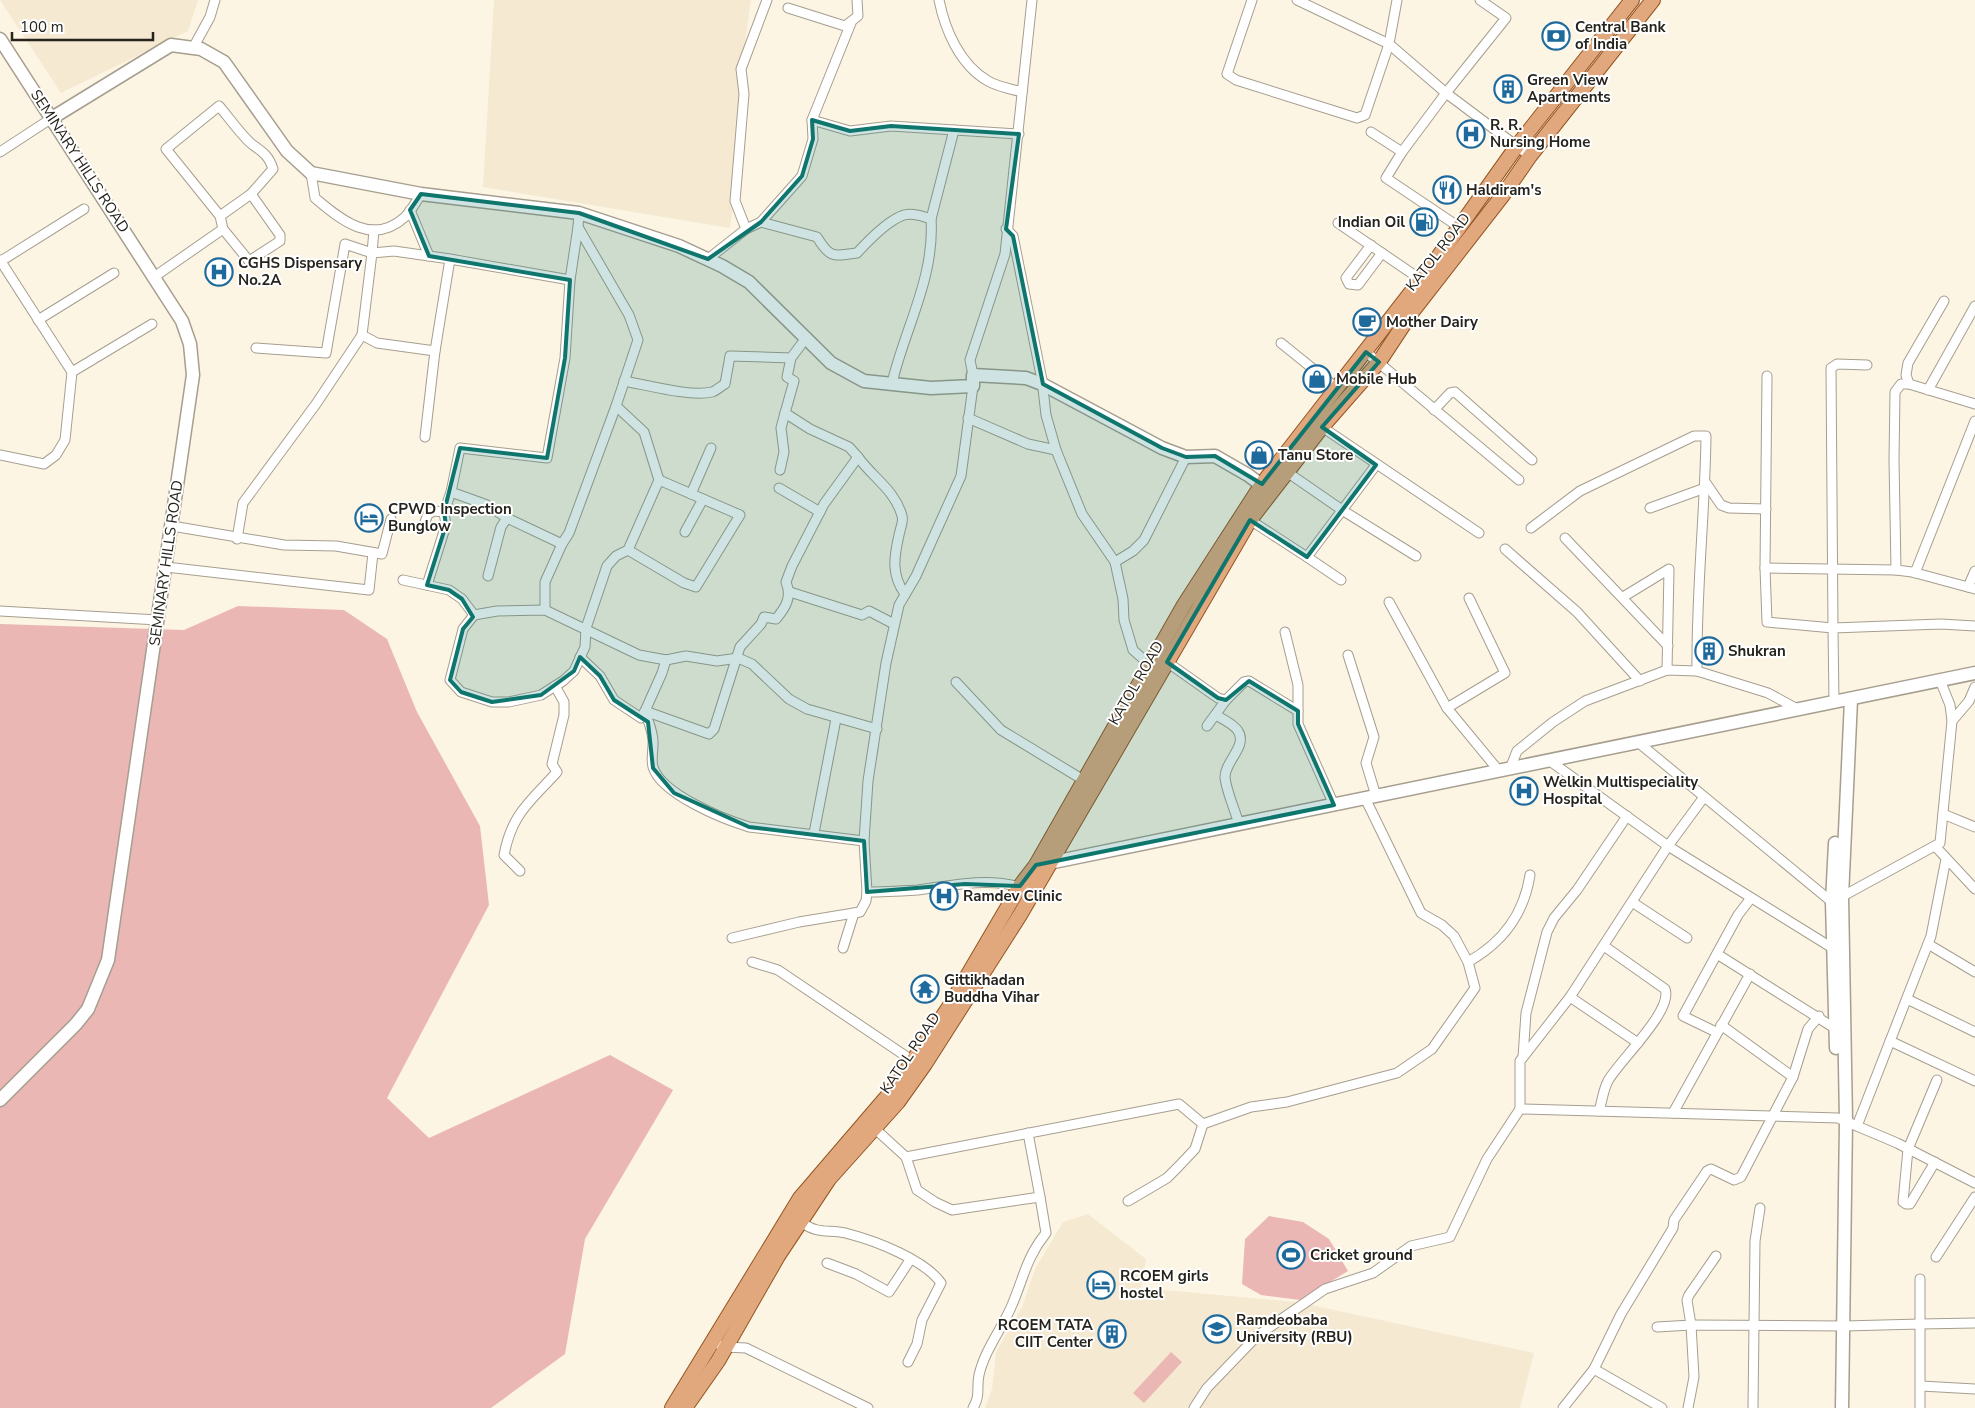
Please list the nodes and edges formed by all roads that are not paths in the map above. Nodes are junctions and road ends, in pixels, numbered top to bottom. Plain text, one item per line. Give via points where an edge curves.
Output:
1 (215, 0) edge
2 (767, 0) edge
3 (857, 0) edge
4 (940, 0) edge
5 (1032, 0) edge
6 (1252, 0) edge
7 (1297, 0) edge
8 (1397, 0) edge
9 (1480, 0) edge
10 (1632, 0) edge
11 (1653, 0) edge
12 (788, 8) dead end
13 (851, 23) junction
14 (0, 39) edge
15 (1390, 44) junction
16 (193, 48) junction
17 (1022, 92) junction
18 (1446, 93) junction
19 (52, 118) junction
20 (812, 120) junction
21 (954, 130) junction
22 (1371, 132) dead end
23 (1019, 134) junction
24 (1517, 146) junction
25 (0, 152) edge
26 (1402, 152) junction
27 (1530, 156) junction
28 (311, 173) junction
29 (251, 194) junction
30 (421, 194) junction
31 (84, 209) dead end
32 (410, 210) junction
33 (579, 213) junction
34 (220, 216) junction
35 (931, 219) junction
36 (761, 222) junction
37 (1338, 222) dead end
38 (578, 227) junction
39 (1459, 227) junction
40 (746, 229) junction
41 (1006, 229) junction
42 (223, 230) junction
43 (374, 230) junction
44 (1371, 245) junction
45 (372, 253) junction
46 (1382, 253) junction
47 (428, 256) junction
48 (450, 259) junction
49 (708, 259) junction
50 (0, 261) edge
51 (114, 273) dead end
52 (154, 277) junction
53 (570, 280) junction
54 (1420, 280) junction
55 (1944, 301) dead end
56 (1975, 306) edge
57 (38, 320) junction
58 (152, 324) dead end
59 (362, 335) junction
60 (806, 338) junction
61 (1281, 343) dead end
62 (256, 348) dead end
63 (435, 351) junction
64 (1366, 352) junction
65 (790, 358) junction
66 (1379, 362) junction
67 (1867, 365) dead end
68 (72, 372) junction
69 (1767, 376) dead end
70 (973, 380) junction
71 (624, 381) junction
72 (892, 382) junction
73 (1042, 384) junction
74 (1909, 384) junction
75 (1338, 389) junction
76 (1928, 390) junction
77 (1975, 404) edge
78 (616, 406) junction
79 (1434, 410) junction
80 (785, 413) junction
81 (968, 418) junction
82 (1975, 421) edge
83 (1322, 427) junction
84 (425, 436) dead end
85 (711, 448) dead end
86 (1056, 450) junction
87 (0, 455) edge
88 (858, 457) junction
89 (1186, 457) junction
90 (1532, 460) dead end
91 (1376, 465) junction
92 (780, 470) dead end
93 (1287, 472) junction
94 (659, 480) junction
95 (1519, 480) dead end
96 (1706, 485) junction
97 (779, 488) dead end
98 (1266, 489) junction
99 (450, 492) junction
100 (691, 494) junction
101 (703, 499) junction
102 (1650, 508) dead end
103 (1766, 509) junction
104 (1342, 510) junction
105 (444, 512) junction
106 (820, 512) junction
107 (507, 518) junction
108 (391, 519) dead end
109 (1250, 520) junction
110 (425, 522) dead end
111 (172, 526) junction
112 (1531, 528) dead end
113 (685, 532) dead end
114 (1479, 533) dead end
115 (237, 538) junction
116 (1565, 538) dead end
117 (562, 544) junction
118 (1506, 549) dead end
119 (628, 550) junction
120 (373, 552) junction
121 (1416, 556) dead end
122 (1307, 557) junction
123 (1115, 562) junction
124 (166, 567) junction
125 (1765, 568) junction
126 (1832, 570) junction
127 (1896, 570) junction
128 (1975, 572) edge
129 (1915, 573) junction
130 (488, 576) dead end
131 (403, 580) dead end
132 (1341, 580) dead end
133 (427, 585) junction
134 (1972, 588) edge
135 (790, 592) junction
136 (905, 594) junction
137 (1622, 597) junction
138 (1469, 598) dead end
139 (1389, 602) dead end
140 (545, 610) junction
141 (0, 611) edge
142 (474, 615) junction
143 (158, 620) junction
144 (894, 624) junction
145 (1975, 626) edge
146 (586, 628) junction
147 (1833, 628) junction
148 (1285, 632) dead end
149 (1668, 646) junction
150 (1348, 655) dead end
151 (580, 657) junction
152 (738, 658) junction
153 (666, 660) junction
154 (1160, 666) junction
155 (1668, 670) junction
156 (1698, 671) junction
157 (1975, 673) edge
158 (1940, 680) junction
159 (1640, 681) junction
160 (956, 682) dead end
161 (555, 686) junction
162 (1975, 687) edge
163 (1226, 700) junction
164 (1842, 701) junction
165 (1447, 708) junction
166 (1800, 710) junction
167 (645, 711) junction
168 (1298, 711) junction
169 (1216, 714) junction
170 (836, 719) junction
171 (1952, 721) junction
172 (1208, 726) dead end
173 (876, 729) junction
174 (1639, 743) junction
175 (1550, 761) junction
176 (1505, 770) junction
177 (1086, 781) junction
178 (1371, 797) junction
179 (1704, 797) junction
180 (1334, 805) junction
181 (1943, 814) junction
182 (1627, 816) junction
183 (1239, 824) junction
184 (1975, 827) edge
185 (814, 834) junction
186 (864, 840) junction
187 (1668, 846) junction
188 (1935, 846) junction
189 (1946, 859) junction
190 (1052, 862) junction
191 (1036, 865) junction
192 (520, 872) dead end
193 (1530, 875) dead end
194 (1020, 886) junction
195 (1975, 889) edge
196 (867, 892) junction
197 (1034, 892) junction
198 (1751, 898) junction
199 (1837, 899) junction
200 (1632, 902) junction
201 (854, 913) junction
202 (732, 938) dead end
203 (1687, 938) dead end
204 (1928, 944) junction
205 (1604, 946) junction
206 (843, 948) dead end
207 (1834, 949) junction
208 (1716, 954) junction
209 (752, 962) dead end
210 (1468, 962) junction
211 (1975, 972) edge
212 (1750, 974) junction
213 (1570, 997) junction
214 (1907, 999) junction
215 (1818, 1016) junction
216 (1718, 1028) junction
217 (1836, 1028) junction
218 (1975, 1032) edge
219 (1890, 1041) junction
220 (1638, 1043) junction
221 (1523, 1057) junction
222 (913, 1061) junction
223 (1793, 1077) junction
224 (1936, 1080) dead end
225 (1975, 1081) edge
226 (0, 1100) edge
227 (1520, 1109) junction
228 (1599, 1111) junction
229 (1673, 1113) junction
230 (1772, 1115) junction
231 (1847, 1122) junction
232 (870, 1124) junction
233 (1202, 1124) junction
234 (1028, 1133) junction
235 (1908, 1149) junction
236 (906, 1156) junction
237 (1935, 1162) junction
238 (1975, 1183) edge
239 (1040, 1197) junction
240 (1975, 1197) edge
241 (1128, 1201) dead end
242 (1760, 1208) dead end
243 (801, 1222) junction
244 (1716, 1256) dead end
245 (1936, 1257) dead end
246 (910, 1260) junction
247 (827, 1263) dead end
248 (1920, 1278) dead end
249 (1975, 1323) edge
250 (1920, 1324) junction
251 (1691, 1325) junction
252 (1754, 1325) junction
253 (1840, 1326) junction
254 (1657, 1327) dead end
255 (718, 1344) junction
256 (908, 1362) dead end
257 (1594, 1369) junction
258 (1921, 1386) junction
259 (1975, 1388) edge
260 (672, 1408) edge
261 (685, 1408) edge
262 (868, 1408) edge
263 (973, 1408) edge
264 (1194, 1408) edge
265 (1562, 1408) edge
266 (1662, 1408) edge
267 (1688, 1408) edge
268 (1753, 1408) edge
269 (1835, 1408) edge
270 (1842, 1408) edge
271 (1920, 1408) edge

1 - 16 street via 210,17
2 - 40 street via 741,69 744,94 734,201
3 - 13 street via 858,16
4 - 17 street via 943,18 962,59 989,82
5 - 17 street
6 - 15 street via 1227,70 1236,80 1357,118 1366,115
7 - 15 street
8 - 15 street
9 - 18 street via 1506,18
10 - 24 main road, KATOL ROAD
11 - 27 main road, KATOL ROAD
12 - 13 street via 845,26
13 - 20 street
14 - 19 street, SEMINARY HILLS ROAD
15 - 18 street
16 - 19 street via 171,45
16 - 28 street via 224,62 287,151
17 - 23 street
18 - 24 street
18 - 26 street
19 - 25 street
19 - 52 street, SEMINARY HILLS ROAD
20 - 21 street via 850,131 891,126
20 - 36 street via 813,139 802,176
21 - 23 street
21 - 35 street
22 - 26 street
23 - 41 street
24 - 27 street
24 - 39 main road, KATOL ROAD
26 - 39 street via 1386,176 1387,180
27 - 66 main road, KATOL ROAD via 1412,312
28 - 30 street
28 - 43 street via 315,198 354,226
29 - 34 street
29 - 34 street via 273,169 271,162 219,106 166,150
29 - 42 street via 280,235 280,241 250,261
30 - 32 street
30 - 33 street
31 - 50 street
32 - 43 street via 388,228
32 - 47 street
33 - 38 street
33 - 49 street via 680,246
34 - 42 street
35 - 36 street via 919,215 903,216 872,236 857,253 833,256 825,252 817,237
35 - 72 street via 930,260
36 - 40 street
37 - 44 street
38 - 53 street
38 - 71 street via 629,315 638,340
39 - 54 main road, KATOL ROAD
40 - 49 street
41 - 70 street via 1005,254 970,360
41 - 73 street via 1013,236
42 - 52 street
43 - 45 street
44 - 46 street
44 - 46 street via 1346,278 1349,284 1358,284
45 - 47 street via 394,251
45 - 59 street
45 - 62 street via 345,244 326,353
46 - 54 street
47 - 48 street
48 - 53 street
48 - 63 street
49 - 60 street via 749,282
50 - 57 street
51 - 57 street
52 - 111 street, SEMINARY HILLS ROAD via 182,320 190,344 192,375
53 - 99 street via 565,358 547,458 460,448
54 - 64 main road, KATOL ROAD
55 - 74 street via 1908,363 1906,375
56 - 76 street
57 - 68 street
58 - 68 street
59 - 63 street via 377,343
59 - 115 street via 243,503
60 - 65 street
60 - 72 street via 831,363 864,381
61 - 75 street
63 - 84 street
64 - 66 street
64 - 75 main road, KATOL ROAD
65 - 71 street via 730,356 725,384 714,392 666,389
65 - 80 street via 787,377 794,380
66 - 79 street
66 - 83 main road, KATOL ROAD
67 - 126 street via 1837,364 1831,368
68 - 87 street via 65,440 56,455 44,464
69 - 103 street
70 - 72 street via 931,388
70 - 73 street via 1026,378
70 - 81 street
71 - 78 street
73 - 86 street
73 - 89 street via 1132,433
74 - 76 street
74 - 127 street via 1900,384 1895,392
75 - 98 main road, KATOL ROAD
76 - 77 street
78 - 94 street via 644,432
78 - 117 street via 569,533
79 - 90 street via 1455,392
79 - 95 street
80 - 88 street via 810,429 849,446
80 - 92 street via 780,428 784,452
81 - 86 street via 1028,444
81 - 136 street via 961,476
82 - 129 street
83 - 91 street
83 - 93 main road, KATOL ROAD
85 - 100 street
86 - 123 street via 1082,514
88 - 106 street
88 - 136 street via 891,492 903,518 895,568 896,582
89 - 98 street via 1215,456
89 - 123 street via 1144,540
91 - 104 street
91 - 114 street
93 - 98 main road, KATOL ROAD
93 - 104 street
94 - 100 street
94 - 119 street
96 - 102 street
96 - 103 street via 1721,505
96 - 112 street via 1706,436 1694,436 1580,491
96 - 156 street via 1696,626
97 - 106 street
98 - 109 main road, KATOL ROAD
98 - 154 main road, KATOL ROAD via 1184,605
99 - 105 street
99 - 107 street via 487,505
100 - 101 street
101 - 113 street
101 - 119 street via 740,515 696,587 684,584
103 - 125 street
104 - 121 street
104 - 122 street
105 - 110 street via 428,514
105 - 133 street via 446,525
106 - 135 street via 792,566 786,582
107 - 117 street
107 - 130 street via 501,527
108 - 120 street via 382,554
109 - 122 street
109 - 154 main road, KATOL ROAD
111 - 115 street
111 - 124 street, SEMINARY HILLS ROAD
115 - 120 street
116 - 137 street
117 - 140 street via 545,582
118 - 159 street via 1577,612
119 - 146 street via 606,566
120 - 124 street via 368,590
122 - 132 street
123 - 154 street via 1133,650
124 - 143 street, SEMINARY HILLS ROAD
125 - 126 street
125 - 147 street via 1767,622
126 - 127 street
126 - 147 street
127 - 129 street
128 - 134 street
129 - 134 street
131 - 133 street
133 - 142 street via 449,590 462,599
135 - 144 street via 862,615 869,611
135 - 152 street via 780,614 776,619 764,617 740,647
136 - 144 street
137 - 149 street
137 - 149 street via 1669,569
138 - 165 street via 1505,673
139 - 165 street
140 - 142 street
140 - 146 street
141 - 143 street
142 - 161 street via 463,629 450,680 461,692 492,702 509,702 541,695
143 - 226 street, SEMINARY HILLS ROAD via 108,960 88,1009
144 - 173 street
145 - 147 street
146 - 151 street via 587,638
146 - 153 street via 639,655
147 - 164 street
148 - 168 street via 1298,685
149 - 155 street
150 - 178 street via 1374,737 1366,763
151 - 161 street via 574,671
151 - 167 street via 600,676 614,700 642,718
152 - 153 street via 717,661 686,656
152 - 167 street via 714,728 709,734
152 - 170 street via 752,664 807,710
153 - 167 street
154 - 163 street
154 - 177 main road, KATOL ROAD
154 - 190 main road, KATOL ROAD
155 - 156 street
155 - 159 street
156 - 166 street via 1768,693
157 - 158 street
158 - 164 street
158 - 171 street via 1950,704
159 - 176 street via 1585,701 1553,722 1516,751
160 - 177 street via 1001,730
161 - 192 street via 564,702 552,764 557,772 530,799 507,838 504,855
162 - 171 street
163 - 168 street via 1244,682 1250,681
163 - 169 street
164 - 166 street
164 - 199 street
165 - 176 street
166 - 174 street
167 - 185 street via 654,743 651,754 653,768 674,793 742,825
168 - 180 street via 1298,724
169 - 172 street
169 - 183 street via 1238,729 1241,738 1227,765 1225,778
170 - 173 street
170 - 185 street
171 - 181 street
173 - 186 street
174 - 175 street
174 - 179 street
175 - 176 street
175 - 182 street
176 - 178 street
177 - 191 main road, KATOL ROAD
178 - 180 street
178 - 210 street via 1421,913 1454,936
179 - 187 street
179 - 199 street
180 - 183 street
181 - 184 street
181 - 188 street via 1940,844
182 - 187 street
182 - 221 street via 1547,932 1526,1012
183 - 190 street
185 - 186 street
186 - 196 street
187 - 198 street
187 - 200 street
188 - 189 street
188 - 199 street
189 - 195 street
189 - 204 street
190 - 191 street
190 - 197 main road, KATOL ROAD
191 - 194 main road, KATOL ROAD
193 - 210 street via 1528,890 1516,918 1491,947
194 - 196 street via 965,884
194 - 197 street
194 - 222 main road, KATOL ROAD via 949,1007
196 - 201 street via 860,912
197 - 232 main road, KATOL ROAD via 925,1064 898,1102
198 - 207 street
198 - 208 street
199 - 207 street
199 - 231 street
200 - 203 street
200 - 205 street
201 - 202 street
201 - 206 street
204 - 211 street
204 - 214 street
205 - 213 street
205 - 220 street via 1668,994
207 - 217 street
208 - 212 street
208 - 216 street via 1683,1016
209 - 222 street via 778,970
210 - 233 street via 1475,988 1432,1049 1397,1073 1287,1102 1251,1107
212 - 215 street
212 - 216 street
213 - 220 street
213 - 221 street
214 - 218 street
214 - 219 street
215 - 217 street
215 - 223 street via 1808,1029
216 - 223 street
216 - 229 street
217 - 231 street
219 - 225 street
219 - 231 street
220 - 228 street via 1608,1081
221 - 227 street via 1520,1061
222 - 232 main road, KATOL ROAD
223 - 230 street
224 - 235 street
227 - 228 street
227 - 264 street via 1487,1159 1450,1236 1412,1246 1373,1273 1325,1289 1257,1336 1207,1388
228 - 229 street
229 - 230 street
230 - 231 street
230 - 257 street via 1741,1177 1734,1180 1707,1171 1674,1220 1673,1228 1621,1314
231 - 235 street
231 - 253 street
232 - 236 street
232 - 243 main road, KATOL ROAD
232 - 255 main road, KATOL ROAD via 800,1198
233 - 234 street via 1179,1104
233 - 241 street via 1195,1148 1179,1166 1167,1178
234 - 236 street
234 - 239 street
235 - 237 street
235 - 237 street via 1903,1202 1906,1204 1910,1204
236 - 239 street via 917,1190 952,1210
237 - 238 street
239 - 263 street via 1046,1233 1032,1250 1012,1307 993,1338 978,1376 979,1397
240 - 245 street
242 - 252 street via 1755,1241
243 - 246 street via 813,1230 847,1233
243 - 255 main road, KATOL ROAD
244 - 251 street via 1687,1300
246 - 247 street via 889,1292
246 - 256 street via 935,1274 941,1283 922,1320 917,1344
248 - 250 street
249 - 250 street
250 - 253 street
250 - 258 street
251 - 252 street
251 - 254 street
251 - 267 street via 1694,1377
252 - 253 street
252 - 268 street
253 - 269 street
253 - 270 street
255 - 260 main road, KATOL ROAD
255 - 261 main road, KATOL ROAD via 718,1361
255 - 262 street via 746,1348
257 - 265 street
257 - 266 street
258 - 259 street
258 - 271 street

